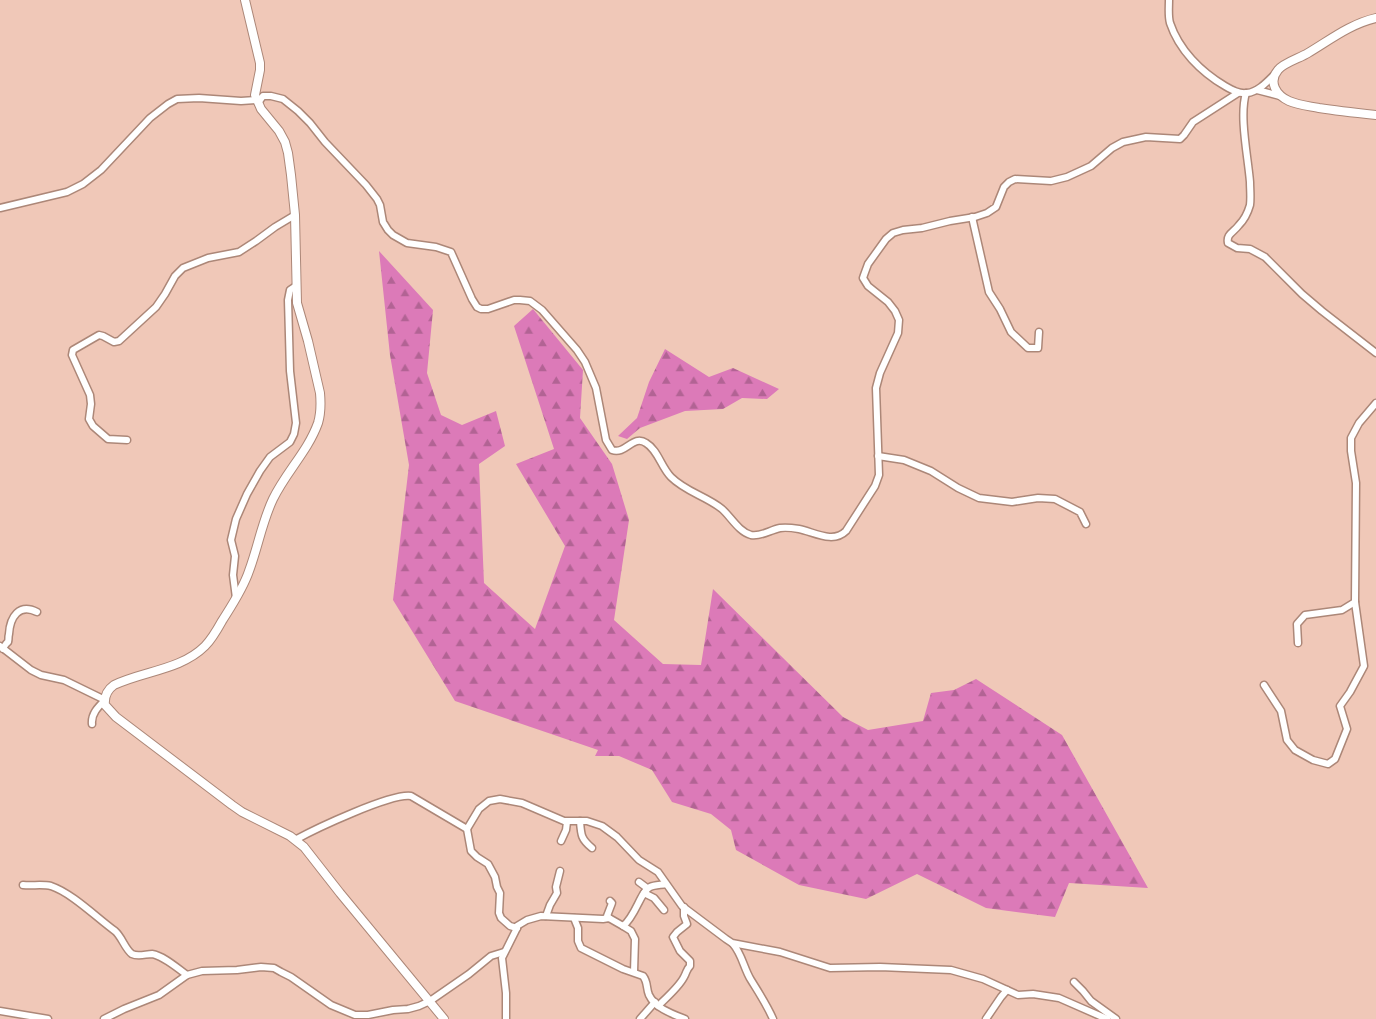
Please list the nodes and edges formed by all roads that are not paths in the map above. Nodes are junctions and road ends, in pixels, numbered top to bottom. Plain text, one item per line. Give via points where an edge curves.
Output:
1 (245, 0) edge
2 (1169, 0) edge
3 (1376, 18) edge
4 (1275, 74) junction
5 (1257, 90) junction
6 (1238, 93) junction
7 (1246, 93) junction
8 (1280, 96) junction
9 (257, 102) junction
10 (1376, 115) edge
11 (0, 208) edge
12 (294, 215) junction
13 (972, 218) junction
14 (296, 286) junction
15 (1039, 332) dead end
16 (1376, 353) edge
17 (1376, 403) edge
18 (127, 440) dead end
19 (878, 456) junction
20 (1086, 524) dead end
21 (236, 598) junction
22 (1355, 602) junction
23 (37, 612) dead end
24 (1298, 643) dead end
25 (3, 650) edge
26 (1264, 685) dead end
27 (105, 700) junction
28 (92, 724) dead end
29 (580, 821) junction
30 (567, 822) junction
31 (467, 829) junction
32 (296, 840) junction
33 (561, 842) dead end
34 (592, 848) dead end
35 (560, 872) dead end
36 (640, 882) dead end
37 (666, 884) junction
38 (23, 886) dead end
39 (646, 891) junction
40 (610, 901) dead end
41 (684, 907) junction
42 (664, 910) dead end
43 (546, 916) junction
44 (574, 918) junction
45 (609, 918) junction
46 (623, 926) junction
47 (517, 928) junction
48 (732, 943) junction
49 (504, 952) junction
50 (634, 972) junction
51 (187, 975) junction
52 (1074, 982) dead end
53 (1007, 990) junction
54 (430, 1001) junction
55 (656, 1004) junction
56 (0, 1011) edge
57 (48, 1019) edge
58 (104, 1019) edge
59 (444, 1019) edge
60 (506, 1019) edge
61 (640, 1019) edge
62 (685, 1019) edge
63 (773, 1019) edge
64 (986, 1019) edge
65 (1106, 1019) edge
66 (1116, 1019) edge

1 - 9 street via 260,63 255,91
2 - 6 street via 1172,29 1192,60
3 - 4 street via 1349,27 1280,67
4 - 5 street
4 - 8 street via 1274,87
5 - 7 street
5 - 8 street
6 - 7 street
6 - 13 street via 1198,118 1180,138 1132,139 1116,144 1091,166 1067,177 1052,181 1012,180 1004,187 996,207
7 - 16 street via 1244,113 1250,204 1239,225 1229,235 1228,244 1250,249 1265,257 1302,294
8 - 10 street via 1300,105
9 - 11 street via 177,99 150,118 106,165 83,184 67,192
9 - 12 street via 285,142
9 - 19 street via 267,95 278,97 303,116 371,191 380,205 386,227 400,240 451,252 472,299 481,309 520,300 530,301 538,307 586,362 596,388 606,440 612,450 618,452 638,441 644,442 652,448 673,479 721,508 745,532 758,535 785,528 826,536 843,534 878,479
12 - 14 street
12 - 18 street via 240,252 208,258 182,268 156,307 119,341 99,335 73,350 72,355 90,395 91,423 108,439
13 - 15 street via 989,292 1011,332 1028,348 1038,348
13 - 19 street via 893,233 864,271 868,286 888,302 899,320 898,333 877,381
14 - 21 street via 297,303 320,393 320,416 310,440 279,486 260,532 249,572
14 - 21 street via 290,290 288,300 294,434 260,471 236,519 231,540 235,556
17 - 22 street via 1351,438 1356,483
19 - 20 street via 904,460 931,471 979,498 1012,502 1056,499 1080,512
21 - 27 street via 212,638 199,651 180,662 114,685 108,690
22 - 24 street via 1342,610 1305,615 1297,624
22 - 26 street via 1364,666 1340,706 1347,730 1335,759 1328,764 1295,750 1287,740 1281,711
23 - 25 street via 26,609 16,615
25 - 27 street via 30,670 64,680
27 - 28 street via 94,712
27 - 32 street via 116,717 232,805
29 - 30 street
29 - 34 street via 584,842
29 - 37 street via 596,823 612,833 635,856 658,872
30 - 31 street via 522,803 500,799 489,801 479,809
30 - 33 street
31 - 32 street via 404,795 331,822
31 - 47 street via 471,851 488,864 495,877 500,893 501,918
32 - 54 street
35 - 43 street via 557,893
36 - 39 street
37 - 39 street
37 - 41 street
38 - 51 street via 47,886 60,891 117,933 131,953 157,956
39 - 42 street
39 - 46 street
40 - 45 street
41 - 48 street
41 - 55 street via 687,924 674,937 690,966 671,993
43 - 44 street
43 - 47 street via 527,920
44 - 45 street
44 - 50 street via 582,948
45 - 46 street
46 - 50 street via 635,939
47 - 49 street
48 - 53 street via 780,952 830,968 951,970
48 - 63 street
49 - 54 street via 491,956
49 - 60 street
50 - 55 street via 646,978 649,995
51 - 54 street via 274,968 331,1005 362,1015 415,1008
51 - 58 street via 159,995
52 - 66 street via 1091,1001
53 - 64 street
53 - 65 street via 1018,995 1059,998
54 - 59 street
55 - 61 street
55 - 62 street
56 - 57 street

